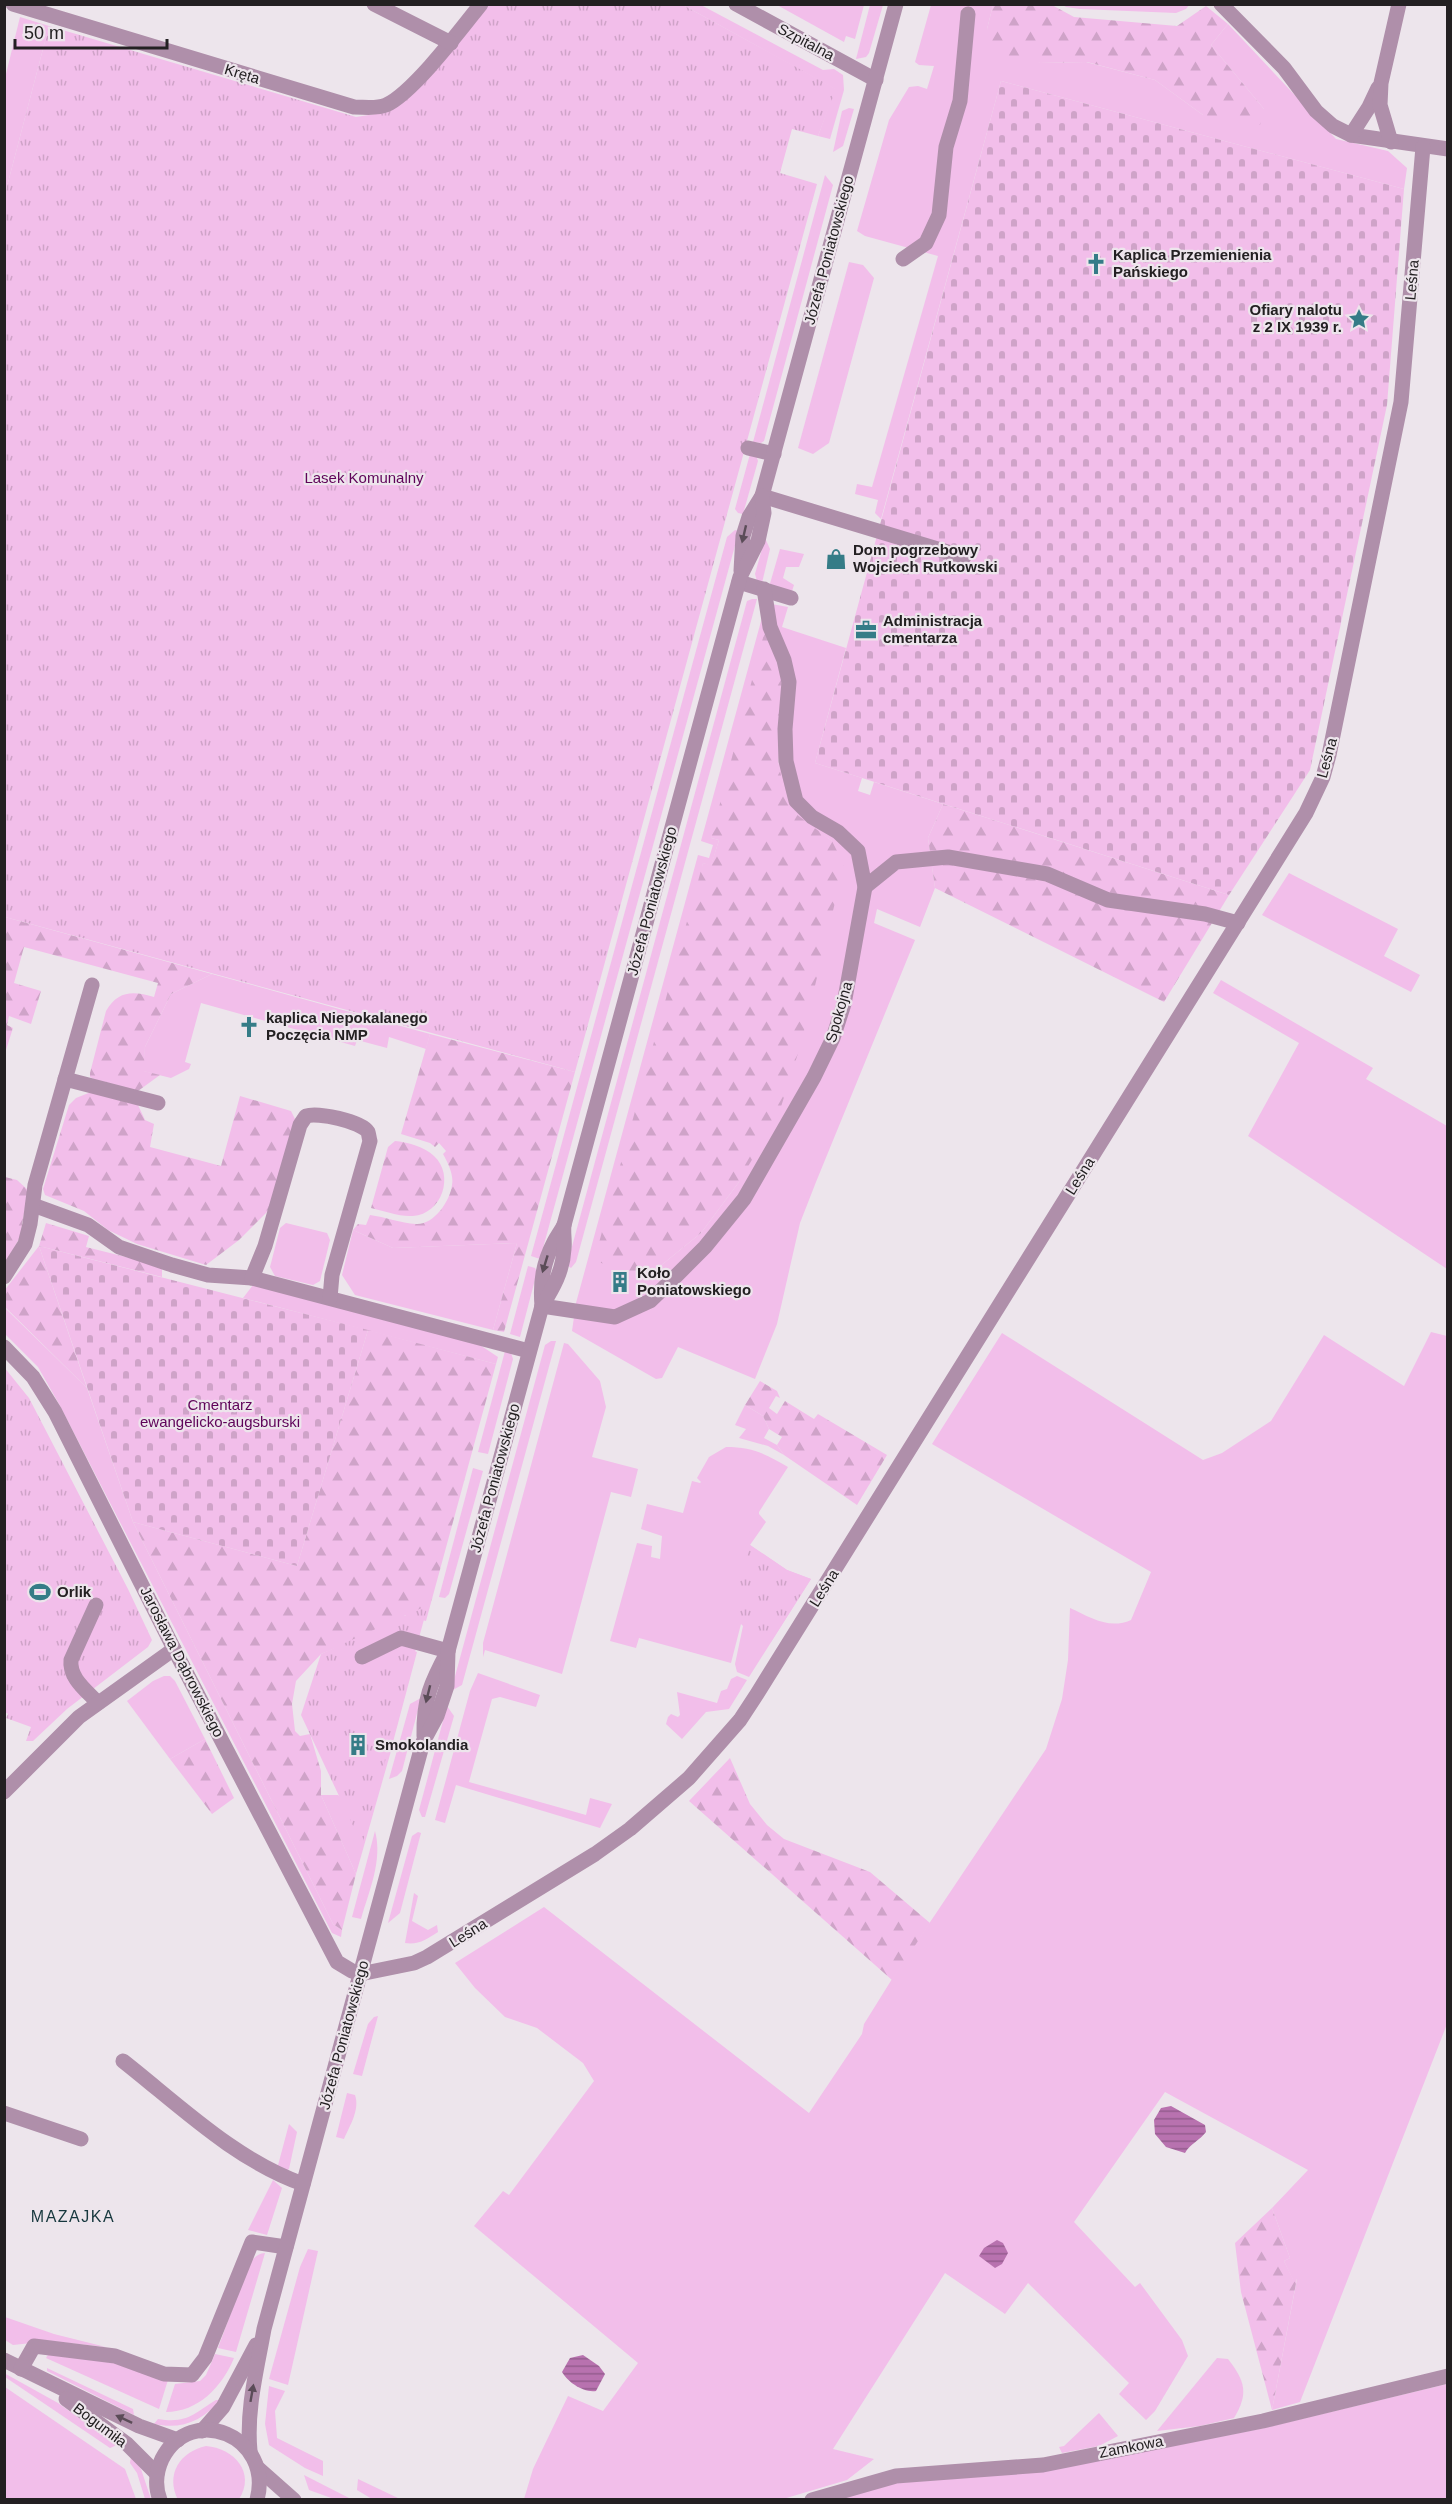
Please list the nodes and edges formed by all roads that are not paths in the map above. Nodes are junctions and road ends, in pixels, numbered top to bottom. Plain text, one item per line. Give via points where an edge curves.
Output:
1 (7, 4) edge
2 (13, 4) edge
3 (374, 4) edge
4 (481, 4) edge
5 (736, 4) edge
6 (896, 4) edge
7 (1221, 4) edge
8 (1399, 4) edge
9 (4, 10) edge
10 (968, 14) dead end
11 (451, 43) junction
12 (876, 80) junction
13 (1381, 83) junction
14 (1351, 135) junction
15 (1391, 142) junction
16 (1423, 147) junction
17 (1448, 149) edge
18 (903, 259) dead end
19 (748, 448) dead end
20 (774, 454) junction
21 (762, 496) junction
22 (964, 557) dead end
23 (740, 579) junction
24 (764, 589) junction
25 (791, 598) dead end
26 (864, 887) junction
27 (1238, 923) junction
28 (92, 985) dead end
29 (65, 1079) junction
30 (158, 1103) dead end
31 (33, 1204) junction
32 (4, 1276) edge
33 (252, 1278) junction
34 (330, 1298) junction
35 (542, 1306) junction
36 (4, 1347) edge
37 (530, 1351) junction
38 (96, 1605) dead end
39 (174, 1649) junction
40 (448, 1651) junction
41 (362, 1657) dead end
42 (98, 1703) junction
43 (4, 1792) edge
44 (360, 1974) junction
45 (123, 2061) dead end
46 (4, 2113) edge
47 (81, 2139) dead end
48 (303, 2184) junction
49 (286, 2247) junction
50 (264, 2329) junction
51 (4, 2360) edge
52 (21, 2369) junction
53 (1448, 2376) edge
54 (39, 2379) junction
55 (201, 2431) junction
56 (178, 2440) junction
57 (250, 2451) junction
58 (259, 2469) junction
59 (157, 2474) junction
60 (160, 2499) edge
61 (257, 2499) edge
62 (294, 2499) edge
63 (812, 2499) edge

1 - 9 street
2 - 11 street, Kręta via 354,107 385,106 398,98
3 - 11 street
4 - 11 street, Kręta
5 - 12 street, Szpitalna
6 - 12 street, Józefa Poniatowskiego
7 - 14 street via 1284,68 1316,111
8 - 13 street
10 - 18 street via 960,101 946,147 939,215 926,243
12 - 20 street, Józefa Poniatowskiego
13 - 14 street
13 - 15 street via 1380,105
14 - 15 street
15 - 16 street
16 - 17 street
16 - 27 street, Leśna via 1401,402 1329,755 1306,813
19 - 20 street
20 - 21 street, Józefa Poniatowskiego
21 - 22 street
21 - 23 street, Józefa Poniatowskiego via 763,522 758,541
23 - 24 street
23 - 35 street, Józefa Poniatowskiego via 564,1225 544,1266 540,1285
24 - 25 street
24 - 26 street, Spokojna via 770,627 789,682 786,761 796,801 858,851
26 - 27 street via 896,862 948,857 1047,874 1108,900 1205,914
26 - 35 street, Spokojna via 844,1004 833,1038 744,1199 705,1247 650,1301 615,1317
27 - 44 street, Leśna via 733,1728 689,1778 595,1854 438,1952 414,1963
28 - 29 street
29 - 30 street
29 - 31 street
31 - 32 street via 25,1244
31 - 33 street via 88,1225 119,1247 172,1265 208,1275
33 - 34 street
33 - 34 street via 306,1116 314,1113 359,1124 368,1131 370,1141
34 - 37 street
35 - 37 street, Józefa Poniatowskiego
36 - 39 street, Jarosława Dąbrowskiego via 33,1377 55,1412
37 - 40 street, Józefa Poniatowskiego
38 - 42 street via 70,1667
39 - 42 street
39 - 44 street, Jarosława Dąbrowskiego via 338,1962
40 - 41 street via 400,1638
40 - 44 street, Józefa Poniatowskiego via 447,1686 423,1742
42 - 43 street
44 - 48 street, Józefa Poniatowskiego
45 - 48 street via 228,2144
46 - 47 street
48 - 49 street, Józefa Poniatowskiego
49 - 50 street, Józefa Poniatowskiego
49 - 52 street via 252,2242 205,2358 192,2375 164,2374 115,2356 34,2346
50 - 55 street, Józefa Poniatowskiego via 223,2407
57 -> 50 street, Józefa Poniatowskiego via 251,2402
51 - 52 street, Bogumiła
52 - 54 street, Bogumiła
53 - 63 street, Zamkowa via 1263,2421 1043,2465 896,2476
56 -> 54 street, Bogumiła
54 - 59 street, Bogumiła via 127,2444
55 - 56 street
55 - 57 street via 229,2434
56 - 59 street via 164,2455
57 - 58 street
58 - 61 street
58 - 62 street
59 - 60 street

